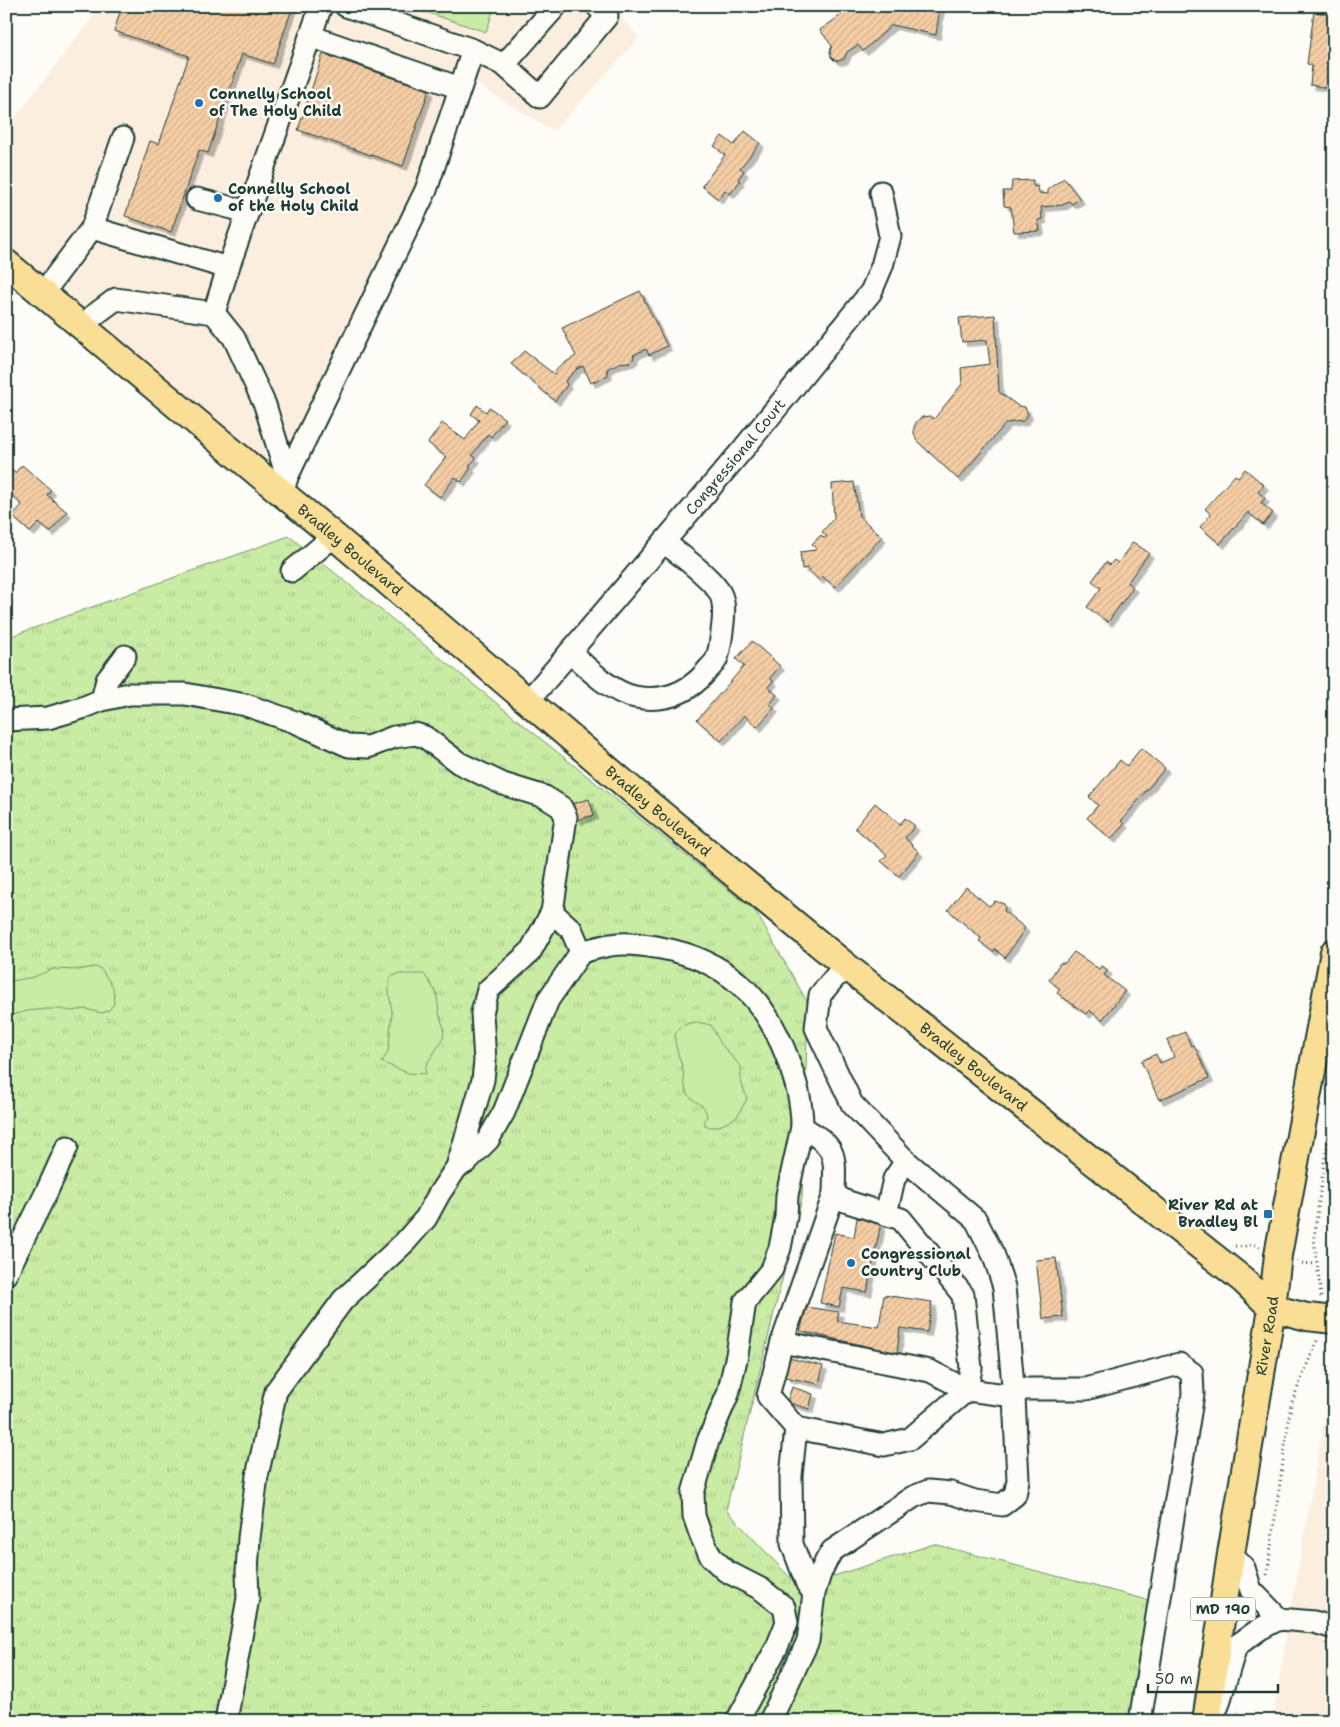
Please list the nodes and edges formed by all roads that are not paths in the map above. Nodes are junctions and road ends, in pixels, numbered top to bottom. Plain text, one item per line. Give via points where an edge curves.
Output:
1 (321, 6) edge
2 (346, 6) edge
3 (556, 6) edge
4 (597, 6) edge
5 (310, 36) junction
6 (473, 50) junction
7 (504, 65) junction
8 (460, 88) junction
9 (123, 138) dead end
10 (881, 192) dead end
11 (197, 199) dead end
12 (248, 212) junction
13 (92, 228) junction
14 (6, 263) edge
15 (228, 268) junction
16 (43, 294) junction
17 (214, 313) junction
18 (84, 327) junction
19 (285, 486) junction
20 (334, 536) junction
21 (664, 542) junction
22 (292, 571) dead end
23 (570, 652) junction
24 (125, 656) dead end
25 (102, 700) junction
26 (529, 700) junction
27 (6, 720) edge
28 (552, 912) junction
29 (582, 952) junction
30 (1334, 952) edge
31 (850, 969) junction
32 (802, 1127) junction
33 (67, 1147) dead end
34 (906, 1161) junction
35 (457, 1167) junction
36 (834, 1194) junction
37 (886, 1214) junction
38 (6, 1274) edge
39 (1272, 1308) junction
40 (1327, 1319) edge
41 (782, 1342) junction
42 (967, 1390) junction
43 (1014, 1396) junction
44 (796, 1428) junction
45 (1231, 1554) junction
46 (814, 1592) junction
47 (1280, 1619) junction
48 (1334, 1628) edge
49 (226, 1721) edge
50 (738, 1721) edge
51 (770, 1721) edge
52 (1140, 1721) edge
53 (1206, 1721) edge
54 (1213, 1721) edge

1 - 5 street
2 - 6 street
3 - 7 street
4 - 7 street via 608,16 540,97
5 - 8 street
5 - 12 street
6 - 7 street
6 - 8 street
8 - 19 street via 426,190
9 - 13 street
10 - 21 street, Congressional Court via 890,236 871,292
11 - 12 street
12 - 15 street
13 - 15 street
13 - 16 street
14 - 16 main road, Bradley Boulevard
15 - 17 street
16 - 18 main road, Bradley Boulevard
17 - 18 street via 116,299
17 - 19 street via 234,338 265,405
18 - 19 main road, Bradley Boulevard
19 - 20 main road, Bradley Boulevard
20 - 22 street
20 - 26 main road, Bradley Boulevard
21 - 23 street, Congressional Court
21 - 23 street via 719,590 724,608 716,660 698,681 676,695 633,697 591,672
23 - 26 street, Congressional Court
24 - 25 street via 107,680
25 - 27 street via 48,718
25 - 28 street via 129,694 185,694 246,704 349,746 368,747 394,737 415,734 425,737 459,763 504,784 545,797 562,807 566,817
26 - 31 main road, Bradley Boulevard via 632,790
28 - 29 street via 571,930
28 - 35 street via 530,952 488,990 482,1013 486,1061 483,1080
29 - 32 street via 612,945 669,949 702,959 733,978 760,1005 780,1038 797,1084
29 - 35 street via 548,1000 504,1112 488,1140
30 - 39 main road, River Road / MD 190 via 1278,1256
31 - 34 street via 836,976 820,995 816,1028 852,1104
31 - 39 main road, Bradley Boulevard via 1243,1280
32 - 36 street via 821,1138 830,1148 835,1162
32 - 50 street via 788,1187 780,1248 772,1269 745,1302 728,1394 708,1441 693,1493 694,1516 711,1557 726,1571 762,1589 784,1607 787,1622
33 - 38 street
34 - 37 street via 894,1178
34 - 43 street via 976,1220 994,1256 1004,1287
35 - 49 street via 426,1218 406,1242 343,1300 276,1391 257,1476 249,1538 248,1598
36 - 37 street via 845,1201
36 - 41 street
37 - 42 street via 901,1219 963,1295 971,1368
39 - 40 main road, Bradley Boulevard
39 - 45 main road, River Road / MD 190
41 - 42 street via 930,1371
41 - 44 street via 768,1396
42 - 43 street
42 - 44 street via 910,1439 893,1443
43 - 46 street via 1018,1480 1014,1494 1002,1505 951,1493 928,1491 913,1496 832,1551
43 - 52 street via 1022,1389 1086,1389 1179,1364 1192,1373 1193,1394
44 - 46 street via 792,1544 807,1584
45 - 47 street via 1244,1568 1251,1590
45 - 53 main road, River Road / MD 190
46 - 51 street via 808,1641
47 - 48 street via 1314,1622
47 - 54 street via 1236,1646

